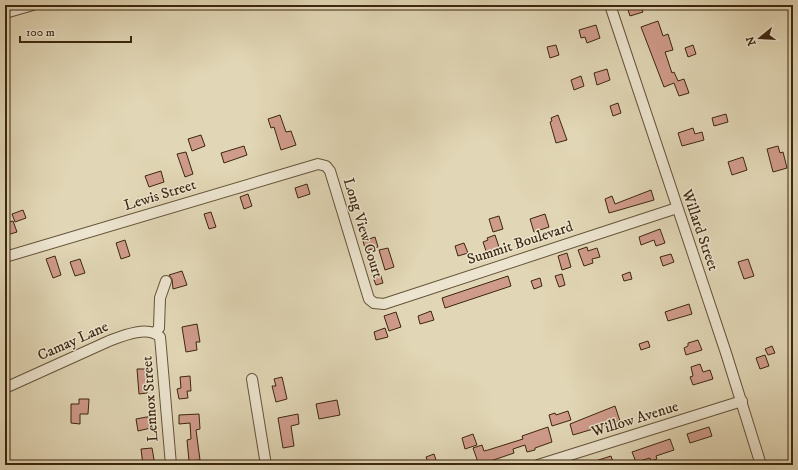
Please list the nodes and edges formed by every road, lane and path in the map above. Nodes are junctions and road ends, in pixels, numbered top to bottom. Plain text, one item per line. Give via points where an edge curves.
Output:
1 (33, 5) edge
2 (610, 5) edge
3 (5, 13) edge
4 (323, 165) joint
5 (677, 208) junction
6 (5, 257) edge
7 (166, 281) dead end
8 (372, 302) joint
9 (155, 333) junction
10 (252, 379) dead end
11 (5, 388) edge
12 (742, 402) junction
13 (170, 465) edge
14 (266, 465) edge
15 (538, 465) edge
16 (761, 465) edge

1 - 3 street
2 - 5 street, Willard Street
4 - 6 street, Lewis Street via 308,166
4 - 8 street, Long View Court via 330,171
5 - 8 street, Summit Boulevard via 384,304
5 - 12 street, Willard Street
7 - 9 street via 160,298 159,328
9 - 11 street, Camay Lane via 125,335
9 - 13 street, Lennox Street via 160,337
10 - 14 street
12 - 15 street, Willow Avenue
12 - 16 street, Willard Street

